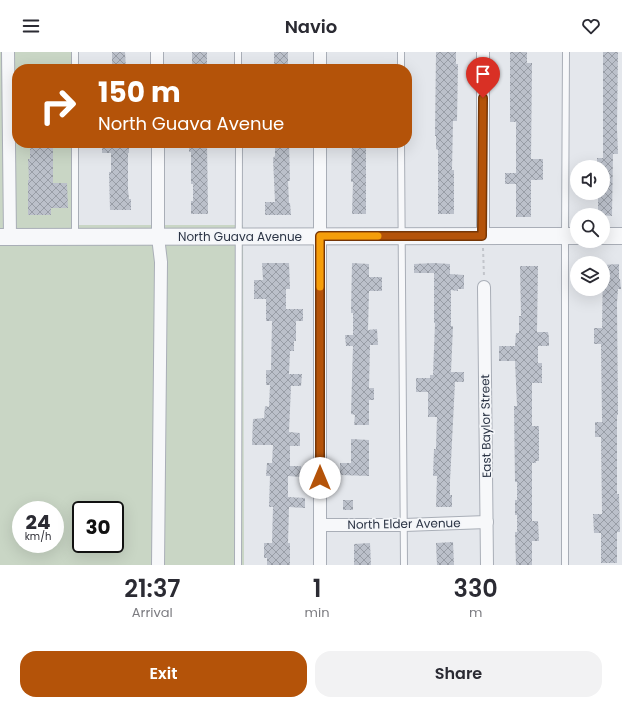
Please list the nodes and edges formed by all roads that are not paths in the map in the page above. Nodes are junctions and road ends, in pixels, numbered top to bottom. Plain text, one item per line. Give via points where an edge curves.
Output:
1 (8, 52) edge
2 (75, 52) edge
3 (157, 52) edge
4 (238, 52) edge
5 (320, 52) edge
6 (401, 52) edge
7 (483, 52) edge
8 (566, 52) edge
9 (75, 64) edge
10 (157, 64) edge
11 (238, 64) edge
12 (320, 64) edge
13 (401, 64) edge
14 (75, 148) edge
15 (158, 148) edge
16 (239, 148) edge
17 (320, 148) edge
18 (401, 148) edge
19 (570, 208) edge
20 (5, 236) edge
21 (320, 236) junction
22 (401, 236) junction
23 (482, 236) junction
24 (570, 236) edge
25 (610, 236) edge
26 (622, 236) edge
27 (75, 237) junction
28 (158, 237) junction
29 (239, 237) junction
30 (571, 248) edge
31 (484, 287) road end
32 (487, 522) junction
33 (320, 525) junction
34 (404, 525) junction
35 (158, 565) edge
36 (238, 565) edge
37 (320, 565) edge
38 (404, 565) edge
39 (487, 565) edge
40 (565, 565) edge

1 - 20 street
2 - 9 lane
3 - 10 street
4 - 11 lane
5 - 12 street
6 - 13 lane
7 - 23 street
8 - 19 lane
14 - 27 lane
15 - 28 street
16 - 29 lane
17 - 21 street
18 - 22 lane
20 - 27 street, North Guava Avenue
21 - 22 street, North Guava Avenue
21 - 29 street, North Guava Avenue
21 - 33 street
22 - 23 street, North Guava Avenue
22 - 34 lane
23 - 24 street, North Guava Avenue
25 - 26 street
27 - 28 street, North Guava Avenue
28 - 29 street, North Guava Avenue
28 - 35 street
29 - 36 lane
30 - 40 lane
31 - 32 street, East Baylor Street
32 - 34 street, North Elder Avenue
32 - 39 street, East Baylor Street
33 - 34 street, North Elder Avenue
33 - 37 street
34 - 38 lane

